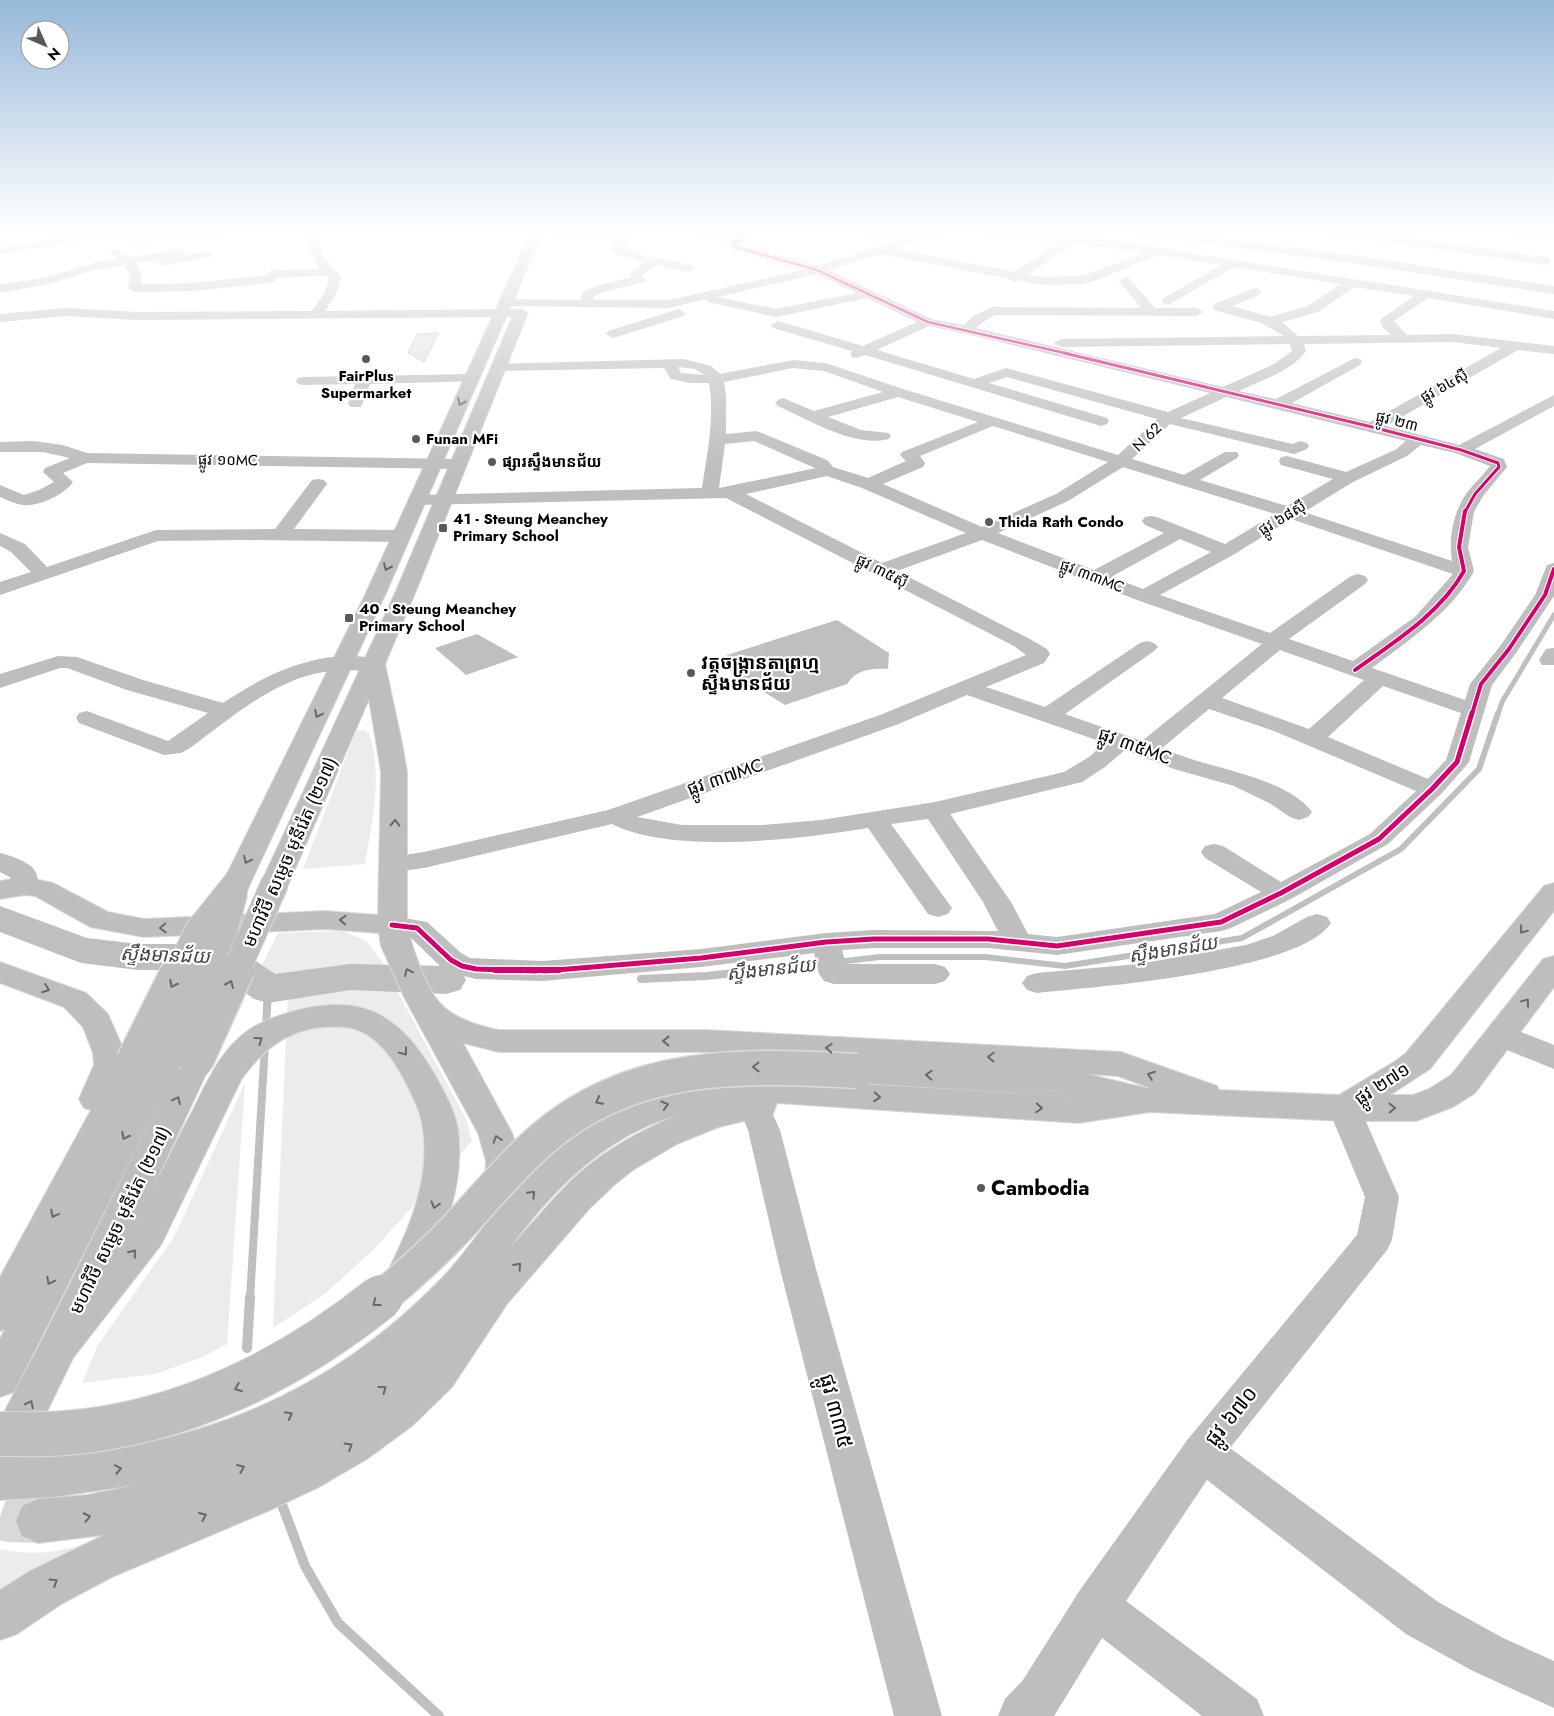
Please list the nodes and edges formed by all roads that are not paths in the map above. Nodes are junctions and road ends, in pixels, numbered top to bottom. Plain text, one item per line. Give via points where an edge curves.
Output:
1 (244, 310) edge
2 (319, 310) edge
3 (454, 310) edge
4 (512, 310) edge
5 (512, 310) edge
6 (605, 310) edge
7 (688, 310) edge
8 (766, 310) edge
9 (786, 310) edge
10 (903, 310) edge
11 (1231, 310) edge
12 (1308, 310) edge
13 (1402, 310) edge
14 (1483, 310) edge
15 (1525, 310) edge
16 (994, 311) joint
17 (1151, 311) joint
18 (1197, 312) dead end
19 (239, 315) junction
20 (315, 315) junction
21 (1554, 315) edge
22 (0, 318) edge
23 (1272, 321) junction
24 (928, 322) junction
25 (817, 324) dead end
26 (778, 326) dead end
27 (792, 330) junction
28 (967, 330) junction
29 (616, 336) junction
30 (1403, 338) junction
31 (1453, 338) junction
32 (1025, 344) junction
33 (1297, 345) junction
34 (1516, 345) junction
35 (1553, 348) edge
36 (589, 352) dead end
37 (862, 352) junction
38 (1317, 354) dead end
39 (1335, 358) dead end
40 (661, 364) junction
41 (555, 366) junction
42 (498, 367) junction
43 (826, 367) junction
44 (471, 378) junction
45 (716, 379) junction
46 (364, 380) junction
47 (302, 381) dead end
48 (973, 384) junction
49 (898, 392) junction
50 (1224, 393) junction
51 (1554, 400) edge
52 (783, 403) dead end
53 (356, 404) dead end
54 (1277, 405) junction
55 (813, 416) junction
56 (1168, 418) junction
57 (993, 421) junction
58 (1101, 422) dead end
59 (1372, 427) junction
60 (883, 436) dead end
61 (1418, 439) junction
62 (717, 440) junction
63 (1301, 446) dead end
64 (0, 447) edge
65 (1461, 450) junction
66 (1231, 455) dead end
67 (85, 458) junction
68 (1122, 460) junction
69 (1349, 460) dead end
70 (1287, 461) dead end
71 (433, 464) junction
72 (458, 464) junction
73 (1373, 467) junction
74 (827, 471) junction
75 (1348, 478) junction
76 (1186, 481) junction
77 (318, 484) dead end
78 (868, 484) junction
79 (0, 490) edge
80 (718, 493) junction
81 (417, 500) junction
82 (444, 500) junction
83 (1290, 513) junction
84 (1150, 522) dead end
85 (1179, 532) junction
86 (984, 534) junction
87 (280, 535) junction
88 (401, 536) junction
89 (0, 539) edge
90 (1226, 551) junction
91 (1554, 569) edge
92 (880, 570) junction
93 (1464, 571) junction
94 (44, 574) junction
95 (1096, 577) junction
96 (1358, 580) dead end
97 (0, 589) edge
98 (1144, 596) junction
99 (1549, 596) edge
100 (1274, 642) junction
101 (1147, 647) dead end
102 (1036, 650) joint
103 (374, 664) junction
104 (342, 665) junction
105 (1355, 670) junction
106 (1379, 678) junction
107 (0, 681) edge
108 (966, 687) junction
109 (1205, 700) junction
110 (1473, 710) junction
111 (226, 711) junction
112 (1048, 715) junction
113 (87, 718) dead end
114 (1314, 738) junction
115 (1122, 741) junction
116 (1145, 750) junction
117 (1432, 789) junction
118 (934, 810) junction
119 (1299, 812) dead end
120 (614, 816) junction
121 (875, 820) junction
122 (1214, 852) dead end
123 (0, 861) edge
124 (394, 864) junction
125 (16, 888) edge
126 (1554, 892) edge
127 (1281, 893) junction
128 (938, 908) dead end
129 (1317, 923) dead end
130 (394, 936) junction
131 (1018, 942) junction
132 (828, 954) junction
133 (1127, 956) junction
134 (1554, 966) edge
135 (0, 972) edge
136 (935, 974) dead end
137 (1037, 982) dead end
138 (424, 1004) junction
139 (1501, 1035) junction
140 (1554, 1058) edge
141 (180, 1065) junction
142 (843, 1082) junction
143 (1230, 1104) junction
144 (754, 1106) junction
145 (1344, 1108) junction
146 (76, 1173) junction
147 (401, 1283) junction
148 (475, 1290) junction
149 (0, 1314) edge
150 (0, 1379) edge
151 (0, 1434) edge
152 (1202, 1452) junction
153 (0, 1463) edge
154 (0, 1479) edge
155 (38, 1521) tunnel mouth
156 (1096, 1606) junction
157 (0, 1617) edge
158 (1554, 1685) edge
159 (918, 1716) edge
160 (1022, 1716) edge
161 (1240, 1716) edge

1 - 19 street
2 - 20 street
3 - 20 street
4 - 42 main road, មហាវិថី សម្តេច មុនីរ៉េត (២១៧)
5 - 44 main road, មហាវិថី សម្តេច មុនីរ៉េត (២១៧)
6 - 29 street
7 - 29 street
8 - 9 street
10 - 24 street
11 - 23 street
12 - 23 street
13 - 30 street via 1387,320 1388,325
14 - 31 street
15 - 21 street
16 - 17 street
16 - 28 street via 978,319
17 - 18 street
19 - 20 street
19 - 22 street via 115,316 65,312
23 - 33 street
24 - 28 street
24 - 37 street
25 - 27 street
26 - 27 street
27 - 37 street
28 - 32 street
29 - 40 street
30 - 31 street
30 - 33 street
31 - 34 street
32 - 33 street
32 - 50 street, ផ្លូវ ២៣
33 - 38 street
33 - 50 street, N 62 via 1295,356 1279,367
34 - 35 street
34 - 59 street, ផ្លូវ ៦៤ស៊ី
36 - 41 street
37 - 43 street
37 - 48 street
39 - 54 street via 1355,364
40 - 41 street
40 - 45 street via 697,366 711,372
41 - 42 street
42 - 72 main road, មហាវិថី សម្តេច មុនីរ៉េត (២១៧)
43 - 45 street via 793,364
43 - 49 street
44 - 46 street
44 -> 71 main road, មហាវិថី សម្តេច មុនីរ៉េត (២១៧)
45 - 62 street via 719,406
46 - 47 street
46 - 53 street
48 - 56 street via 1008,373
48 - 58 street
49 - 55 street
49 - 57 street
50 - 54 street, ផ្លូវ ២៣
50 - 56 street, N 62
51 - 65 street
52 - 55 street
54 - 59 street, ផ្លូវ ២៣
55 - 60 street via 858,435
56 - 63 street via 1294,449
56 - 68 street, N 62
57 - 68 street
57 - 78 street via 908,456 917,463
59 - 61 street, ផ្លូវ ២៣
61 - 65 street, ផ្លូវ ២៣
61 - 73 street, ផ្លូវ ៦៨ស៊ី via 1401,453
62 - 74 street, ផ្លូវ ៣៣MC via 756,436 821,464
62 - 80 street
64 - 67 street, ផ្លូវ ១០MC via 65,449
65 - 93 street, ផ្លូវ ២៣ via 1498,463 1499,467 1475,494 1465,512 1459,547
66 - 76 street
67 - 71 street, ផ្លូវ ១០MC
67 - 79 street via 51,472 64,482 60,488 22,500
68 - 76 street
68 - 86 street, N 62 via 1040,510
69 - 73 street
70 - 75 street
71 - 72 street, ផ្លូវ ១០MC
71 - 81 main road, មហាវិថី សម្តេច មុនីរ៉េត (២១៧)
72 - 82 main road, មហាវិថី សម្តេច មុនីរ៉េត (២១៧)
73 - 75 street, ផ្លូវ ៦៨ស៊ី
74 - 78 street, ផ្លូវ ៣៣MC
74 - 80 street
75 - 83 street, ផ្លូវ ៦៨ស៊ី
76 - 83 street
77 - 87 street
78 - 86 street, ផ្លូវ ៣៣MC
80 - 82 street
80 - 92 street, ផ្លូវ ៣៥ស៊ី via 739,497
81 - 82 street
81 - 88 main road, មហាវិថី សម្តេច មុនីរ៉េត (២១៧)
82 - 103 main road, មហាវិថី សម្តេច មុនីរ៉េត (២១៧)
83 - 90 street, ផ្លូវ ៦៨ស៊ី
83 - 93 street
84 - 85 street
85 - 90 street
85 - 95 street
86 - 92 street, N 62
86 - 95 street, ផ្លូវ ៣៣MC
87 - 88 street
87 - 94 street via 156,536
88 -> 104 main road, មហាវិថី សម្តេច មុនីរ៉េត (២១៧)
89 - 94 street via 18,548
90 - 98 street, ផ្លូវ ៦៨ស៊ី
91 - 99 street
92 - 102 street, ផ្លូវ ៣៥ស៊ី
93 - 105 street via 1422,621
94 - 97 street
95 - 98 street, ផ្លូវ ៣៣MC
96 - 100 street
98 - 100 street, ផ្លូវ ៣៣MC
99 - 110 street via 1481,684
100 - 105 street, ផ្លូវ ៣៣MC
100 - 109 street
101 - 112 street
102 - 108 street, ផ្លូវ ៣៧MC via 1039,654 1036,658
103 - 104 street
124 -> 103 main road via 394,772
141 -> 103 main road, មហាវិថី សម្តេច មុនីរ៉េត (២១៧), bridge via 275,883
104 - 111 street via 325,665 286,676
104 -> 141 main road, មហាវិថី សម្តេច មុនីរ៉េត (២១៧), bridge via 236,884
105 - 106 street, ផ្លូវ ៣៣MC
106 - 110 street, ផ្លូវ ៣៣MC
106 - 114 street
107 - 111 street via 58,662 69,662
108 - 112 street, ផ្លូវ ៣៥MC
108 - 120 street, ផ្លូវ ៣៧MC via 888,720
109 - 114 street
109 - 116 street
110 - 117 street via 1457,762
111 - 113 street via 172,748 164,748
112 - 115 street, ផ្លូវ ៣៥MC
114 - 117 street
115 - 116 street, ផ្លូវ ៣៥MC
115 - 118 street via 1073,777
116 - 119 street, ផ្លូវ ៣៥MC via 1243,781
117 - 127 street via 1379,839
118 - 121 street
118 - 131 street via 997,902
120 - 121 street via 633,825 682,833 764,833
120 - 124 street, ផ្លូវ ៣៧MC
121 - 128 street
122 - 127 street
123 - 125 street via 23,874
124 - 130 main road
130 -> 125 main road via 325,920 144,928 100,920 43,890
126 -> 145 main road, ផ្លូវ ២៧១ via 1418,1061
127 - 133 street via 1221,922
129 - 133 street via 1284,943 1249,954
130 - 132 street via 411,926 417,928 451,960 476,969 542,971 701,958
138 -> 130 main road
131 - 132 street via 874,939
131 - 133 street
132 - 136 street via 834,974
133 - 137 street
139 -> 134 main road, ផ្លូវ ២៧១
135 -> 146 main road via 75,1000 97,1022 109,1052 110,1065 91,1112
143 -> 138 main road via 1121,1064 705,1041 499,1041 468,1035 448,1026
148 -> 138 main road via 504,1184 504,1161 495,1133
139 - 140 street
145 -> 139 main road, ផ្លូវ ២៧១ via 1416,1108 1442,1098 1463,1084
141 - 146 main road, មហាវិថី សម្តេច មុនីរ៉េត (២១៧)
141 -> 147 main road, bridge via 240,1057 257,1040 279,1027 326,1016 362,1019 378,1026 395,1041 412,1063 429,1096 438,1116 441,1135 440,1183 433,1212
141 -> 150 main road
153 -> 141 main road, មហាវិថី សម្តេច មុនីរ៉េត (២១៧) via 59,1346
142 - 143 main road via 1079,1110 1150,1100
142 - 144 main road
142 -> 147 main road, bridge via 762,1066 684,1073 622,1090 566,1120 531,1148
148 -> 142 main road via 526,1200 575,1152 631,1118 697,1097
143 - 145 main road
148 -> 144 main road via 613,1166 650,1142 690,1124
144 - 159 street, ផ្លូវ ៣៣៥ via 764,1130 800,1279
145 - 152 street, ផ្លូវ ៦៧០ via 1382,1197 1374,1240
146 -> 149 main road, មហាវិថី សម្តេច មុនីរ៉េត (២១៧)
147 -> 151 main road, bridge via 316,1347 254,1381 206,1401 165,1414 89,1430
154 -> 148 main road via 72,1476 115,1470 250,1433 325,1395 402,1341 433,1311
155 -> 148 main road via 69,1521 138,1506 198,1487 301,1442 357,1408 419,1362
157 -> 148 main road via 64,1576 269,1488 361,1439 397,1413 439,1373
152 - 156 street, ផ្លូវ ៦៧០
152 - 158 street via 1422,1618 1487,1654
156 - 160 street, ផ្លូវ ៦៧០ via 1040,1697
156 - 161 street

